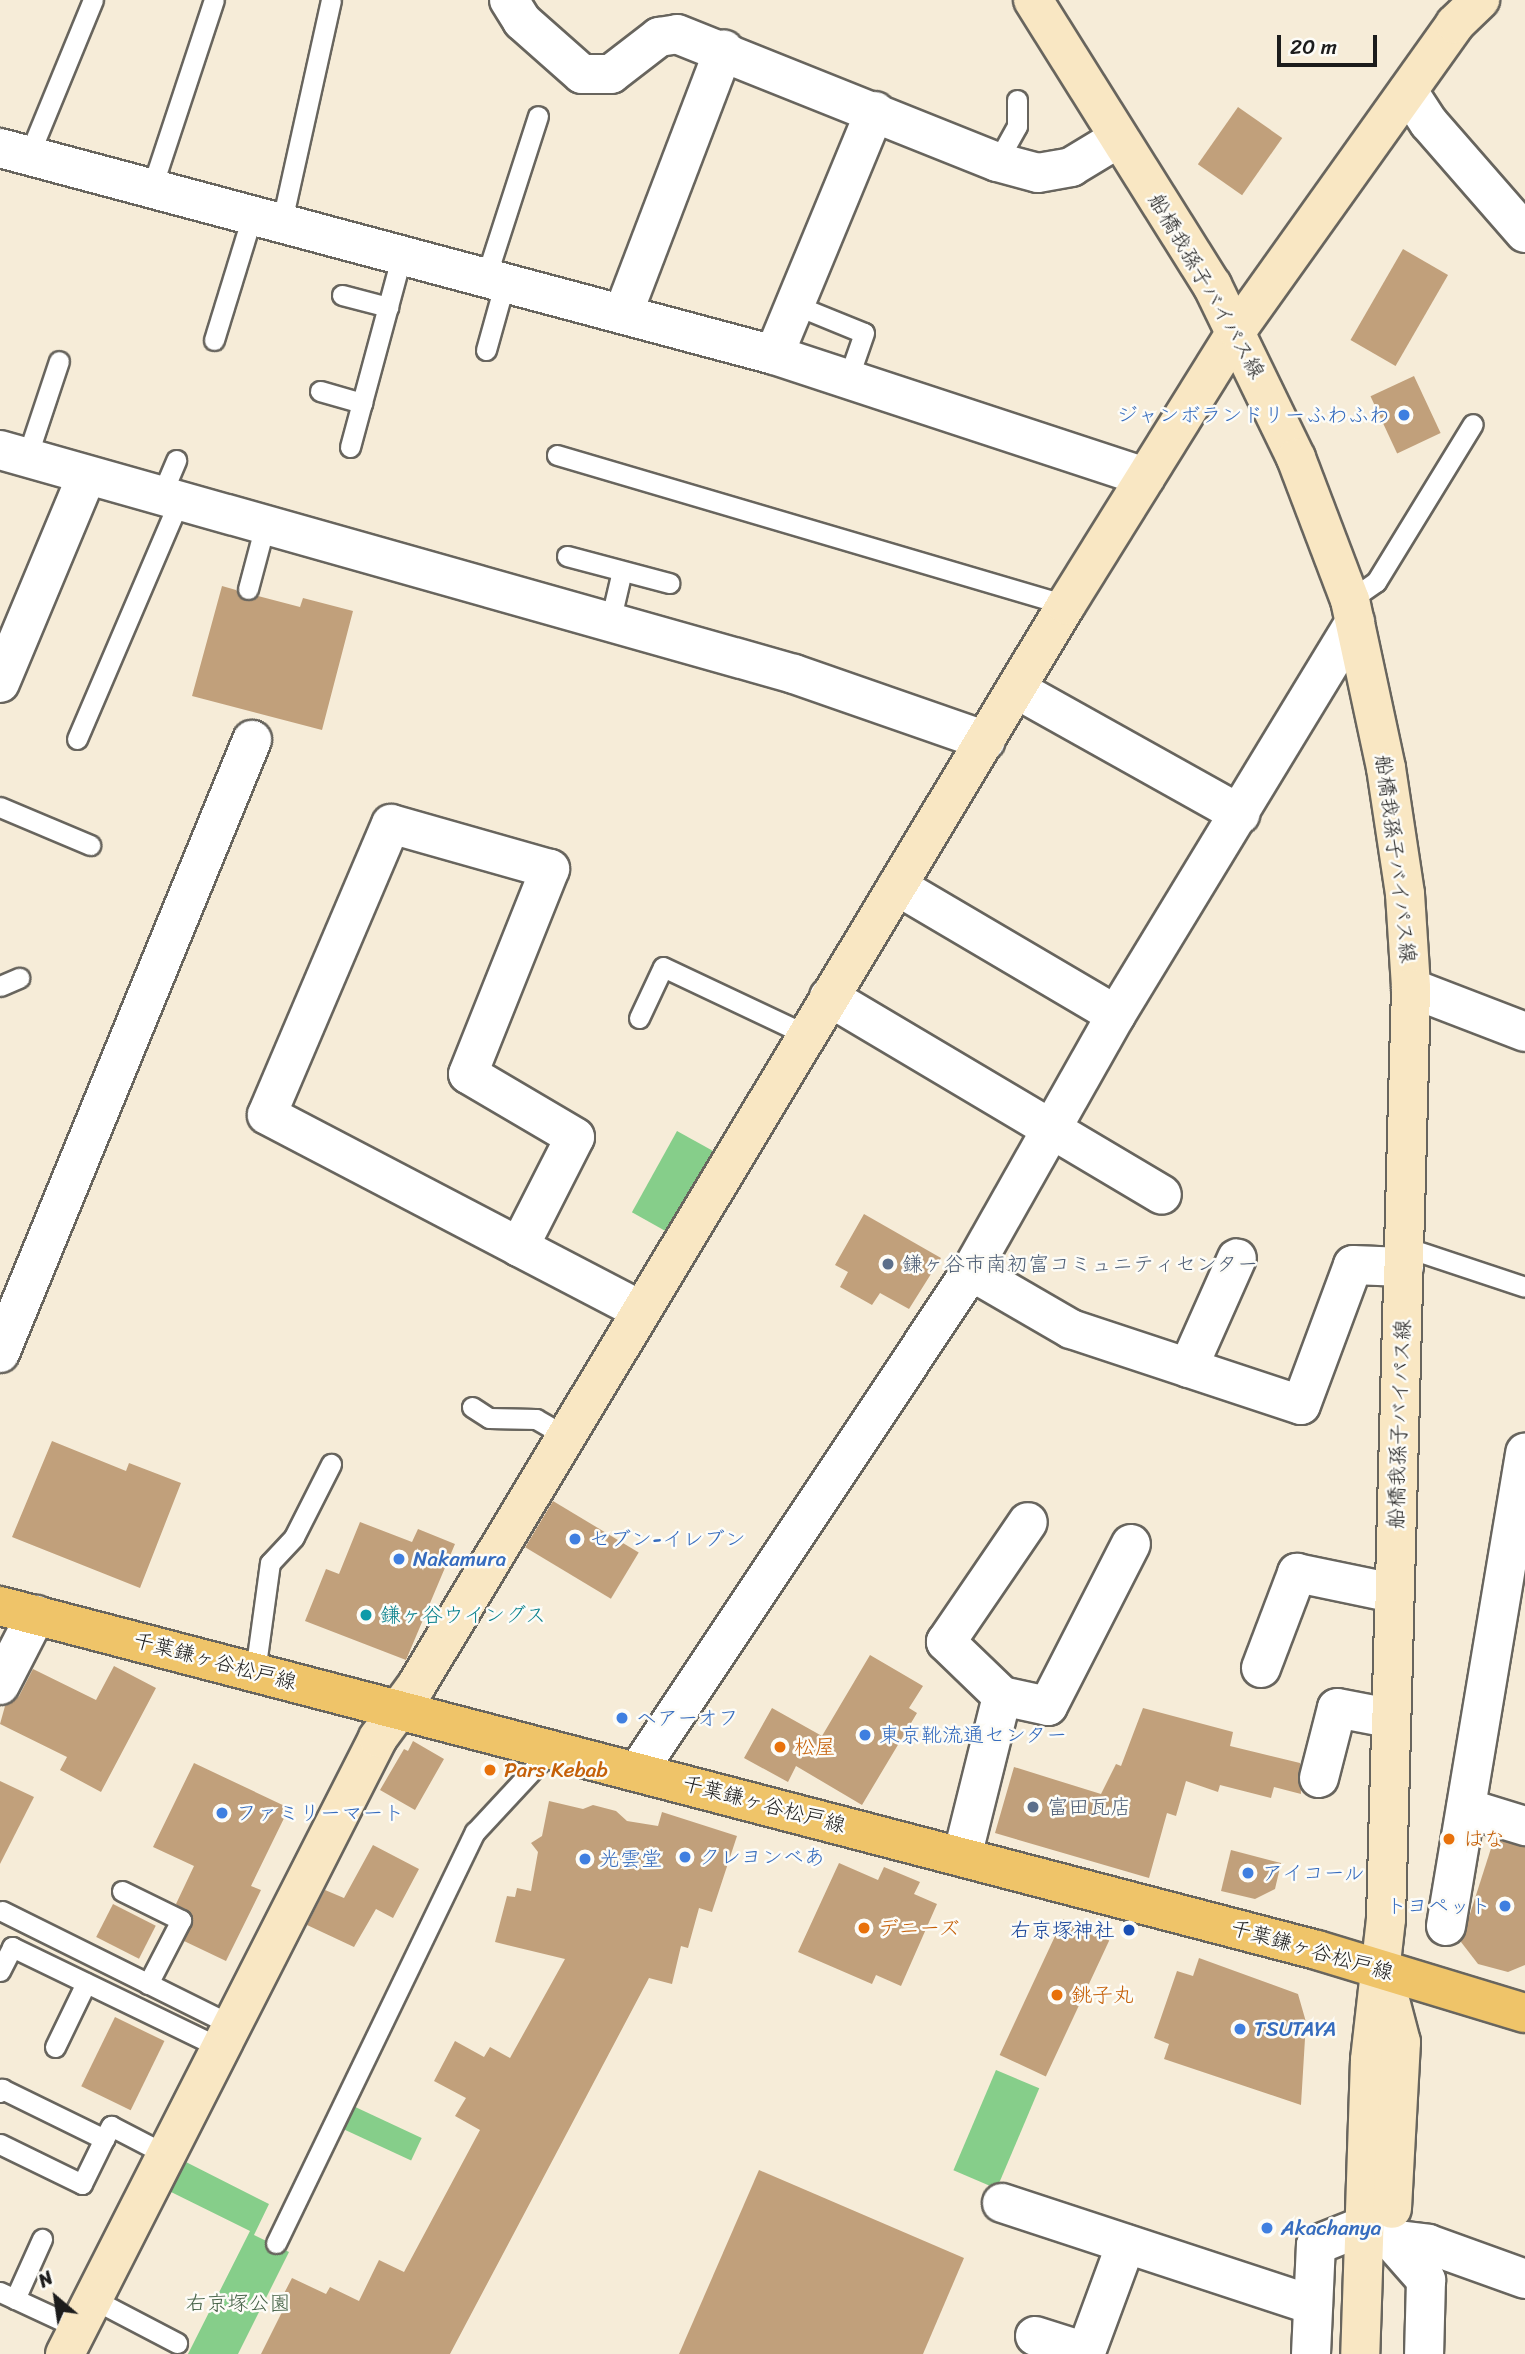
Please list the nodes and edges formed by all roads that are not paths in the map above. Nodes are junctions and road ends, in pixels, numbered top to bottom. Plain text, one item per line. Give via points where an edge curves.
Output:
1 (93, 0) edge
2 (214, 0) edge
3 (331, 0) edge
4 (509, 0) edge
5 (1033, 0) edge
6 (1457, 8) edge
7 (724, 49) junction
8 (1408, 91) junction
9 (1017, 100) dead end
10 (875, 111) junction
11 (538, 116) dead end
12 (1119, 138) junction
13 (14, 152) edge
14 (998, 162) junction
15 (152, 187) junction
16 (267, 217) junction
17 (1525, 233) edge
18 (402, 254) junction
19 (496, 280) junction
20 (342, 295) dead end
21 (388, 307) junction
22 (810, 311) dead end
23 (624, 312) junction
24 (1237, 330) junction
25 (214, 340) dead end
26 (486, 350) dead end
27 (774, 355) junction
28 (59, 360) dead end
29 (848, 379) junction
30 (320, 391) dead end
31 (362, 403) junction
32 (1473, 424) dead end
33 (350, 447) dead end
34 (13, 454) edge
35 (557, 455) dead end
36 (176, 460) dead end
37 (87, 475) junction
38 (1145, 477) junction
39 (170, 499) junction
40 (265, 525) junction
41 (566, 556) dead end
42 (622, 570) junction
43 (668, 583) dead end
44 (248, 589) dead end
45 (1066, 605) junction
46 (1352, 611) junction
47 (610, 622) junction
48 (0, 683) edge
49 (1016, 689) junction
50 (77, 739) dead end
51 (252, 740) dead end
52 (986, 741) junction
53 (0, 807) edge
54 (1240, 814) junction
55 (90, 845) dead end
56 (897, 886) junction
57 (19, 978) dead end
58 (0, 986) edge
59 (1411, 988) junction
60 (829, 997) junction
61 (1116, 1015) junction
62 (639, 1018) dead end
63 (1525, 1032) edge
64 (807, 1035) junction
65 (1052, 1126) junction
66 (1162, 1195) dead end
67 (519, 1247) junction
68 (1404, 1257) junction
69 (1237, 1258) dead end
70 (971, 1271) junction
71 (1525, 1287) edge
72 (640, 1310) junction
73 (0, 1353) edge
74 (1188, 1368) junction
75 (472, 1407) dead end
76 (565, 1436) junction
77 (1525, 1454) edge
78 (331, 1464) dead end
79 (1028, 1522) dead end
80 (1131, 1544) dead end
81 (1394, 1593) junction
82 (18, 1611) edge
83 (1510, 1638) edge
84 (1261, 1668) dead end
85 (255, 1672) junction
86 (0, 1685) edge
87 (1002, 1696) junction
88 (397, 1713) junction
89 (1390, 1718) junction
90 (552, 1749) junction
91 (638, 1771) junction
92 (1319, 1778) dead end
93 (1466, 1808) junction
94 (1525, 1826) edge
95 (962, 1857) junction
96 (122, 1891) dead end
97 (2, 1911) dead end
98 (1447, 1926) dead end
99 (1382, 1969) junction
100 (0, 1971) edge
101 (86, 1983) junction
102 (148, 1984) junction
103 (1525, 2013) edge
104 (227, 2037) junction
105 (55, 2047) dead end
106 (0, 2092) edge
107 (104, 2139) junction
108 (0, 2144) edge
109 (167, 2155) junction
110 (1002, 2203) dead end
111 (1378, 2232) junction
112 (42, 2239) dead end
113 (276, 2243) dead end
114 (1126, 2244) junction
115 (1525, 2279) edge
116 (8, 2295) edge
117 (1313, 2305) junction
118 (79, 2327) edge
119 (1035, 2336) dead end
120 (177, 2343) dead end
121 (1311, 2354) edge
122 (1360, 2354) edge
123 (1384, 2354) edge
124 (1424, 2354) edge

1 - 13 lane
2 - 15 lane
3 - 16 lane
4 - 7 street via 522,21 582,74 611,74 659,37 677,34
5 - 12 street, 船橋我孫子バイパス線
6 - 8 street
7 - 10 street
7 - 23 street
8 - 17 street via 1429,123
8 - 24 street
9 - 14 lane via 1017,126
10 - 14 street
10 - 27 street
11 - 19 lane
12 - 14 street via 1071,167 1038,173
12 - 24 street, 船橋我孫子バイパス線
13 - 15 street
15 - 16 street
16 - 18 street
16 - 25 lane
18 - 19 street
18 - 21 lane
19 - 23 street
19 - 26 lane
20 - 21 lane
21 - 31 lane
22 - 29 lane via 864,333
23 - 27 street
24 - 38 street
24 - 46 street, 船橋我孫子バイパス線 via 1296,458
27 - 29 street
28 - 34 lane
29 - 38 street
30 - 31 lane
31 - 33 lane
32 - 46 lane via 1376,582
34 - 37 street
35 - 45 lane
36 - 39 lane
37 - 39 street
37 - 48 street
38 - 45 street
39 - 40 street
39 - 50 lane
40 - 44 lane
40 - 47 street
41 - 42 lane
42 - 43 lane
42 - 47 lane
45 - 49 street
46 - 54 street
46 - 59 street, 船橋我孫子バイパス線 via 1387,768 1405,894
47 - 52 street via 794,674
49 - 52 street
49 - 54 street
51 - 73 street
52 - 56 street
53 - 55 lane
54 - 61 street
56 - 60 street
56 - 61 street
57 - 58 lane
59 - 63 street
59 - 68 street, 船橋我孫子バイパス線
60 - 64 street
60 - 65 street
61 - 65 street
62 - 64 lane via 663,967
64 - 72 street
65 - 66 street
65 - 70 street
67 - 67 street via 267,1115 391,824 550,869 468,1074 575,1137
67 - 72 street
68 - 71 lane
68 - 74 street via 1353,1265 1301,1405
68 - 81 street, 船橋我孫子バイパス線
69 - 74 street
70 - 74 street via 1071,1329
70 - 91 street
72 - 76 street
75 - 76 lane via 489,1418 536,1419
76 - 88 street
77 - 83 street
78 - 85 lane via 294,1537 270,1563
79 - 87 street via 946,1642
80 - 87 street via 1048,1706
81 - 84 street via 1297,1573
81 - 89 street, 船橋我孫子バイパス線
82 - 85 main road, 千葉鎌ヶ谷松戸線
82 - 86 street
83 - 93 street
85 - 88 main road, 千葉鎌ヶ谷松戸線
87 - 95 street
88 - 90 main road, 千葉鎌ヶ谷松戸線
88 - 104 street via 378,1738
89 - 92 street via 1337,1708
89 - 99 street, 船橋我孫子バイパス線
90 - 91 main road, 千葉鎌ヶ谷松戸線
90 - 113 lane via 475,1832
91 - 95 main road, 千葉鎌ヶ谷松戸線
93 - 94 street
93 - 98 street
95 - 99 main road, 千葉鎌ヶ谷松戸線
96 - 102 lane via 181,1920
97 - 102 lane
99 - 103 main road, 千葉鎌ヶ谷松戸線
99 - 111 street, 船橋我孫子バイパス線 via 1370,2060
100 - 101 lane via 12,1947
101 - 104 lane
101 - 105 lane
102 - 104 lane
104 - 109 street
106 - 107 lane via 2,2089
107 - 108 lane via 82,2184
107 - 109 lane via 111,2126
109 - 118 street
110 - 114 street
111 - 115 street via 1428,2244
111 - 117 street via 1316,2245
111 - 122 street, 船橋我孫子バイパス線
111 - 123 street, 船橋我孫子バイパス線
111 - 124 street via 1426,2280
112 - 116 lane
114 - 117 street
114 - 119 street via 1086,2352
116 - 118 lane
117 - 121 street
118 - 120 lane

